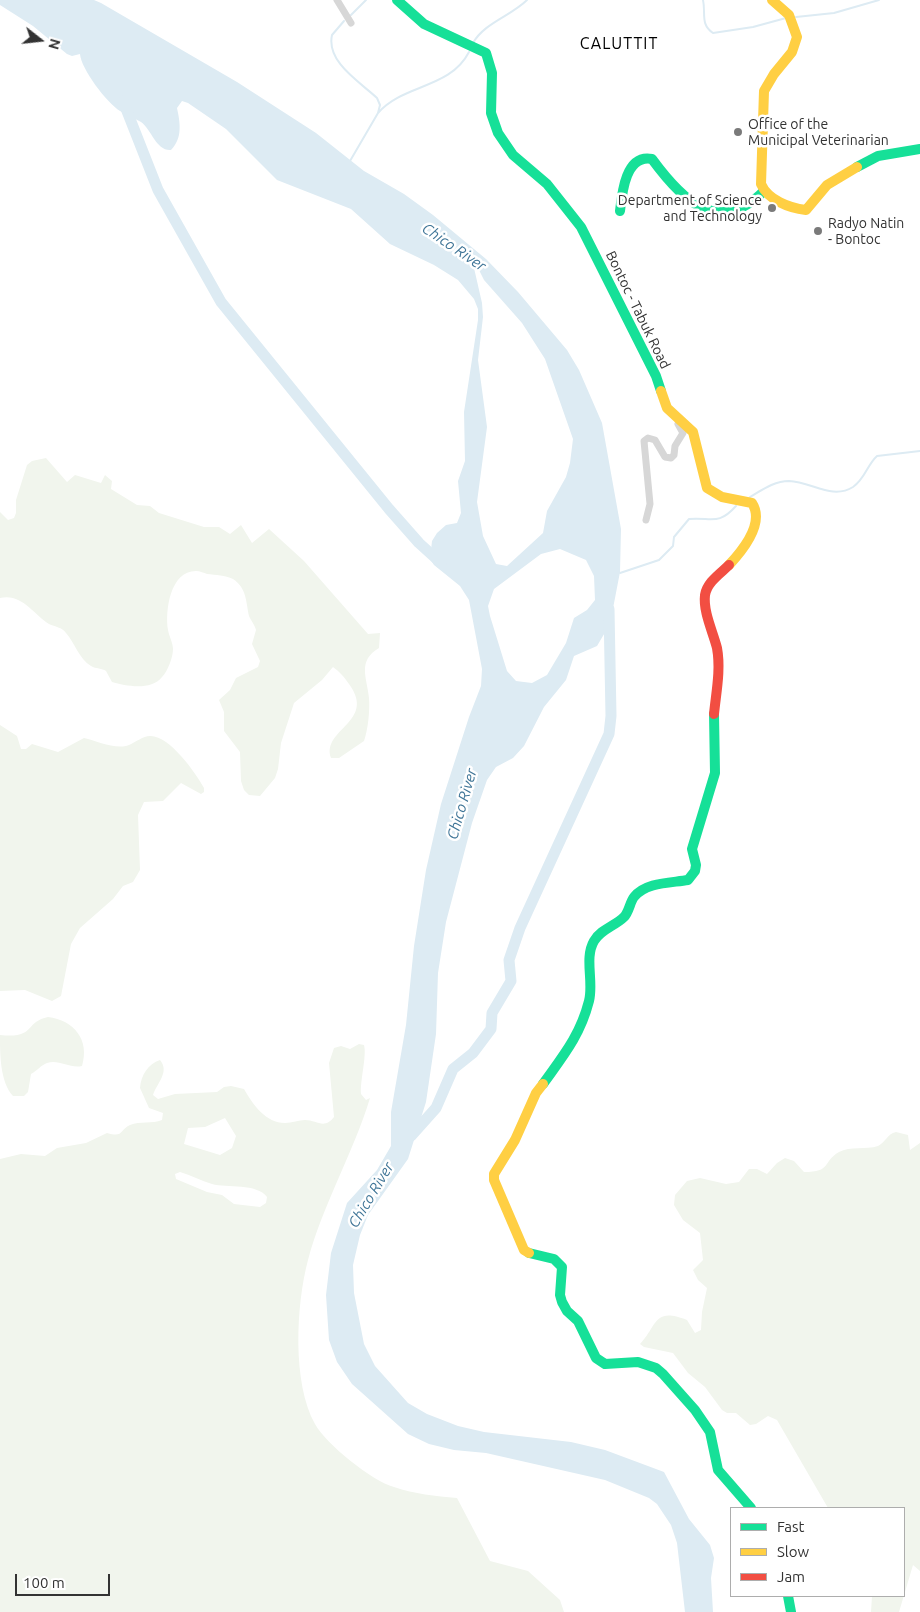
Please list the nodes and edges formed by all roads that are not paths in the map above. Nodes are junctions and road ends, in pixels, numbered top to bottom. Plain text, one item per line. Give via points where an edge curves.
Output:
1 (337, 0) edge
2 (397, 0) edge
3 (772, 0) edge
4 (351, 24) dead end
5 (920, 149) edge
6 (764, 191) junction
7 (620, 211) dead end
8 (673, 416) junction
9 (646, 520) dead end
10 (750, 1507) edge
11 (788, 1597) edge
12 (791, 1612) edge

1 - 4 street
2 - 8 main road, Bontoc - Tabuk Road via 424,24 486,53 492,79 492,117 499,135 513,155 547,184 581,227
3 - 6 main road via 790,17 798,44 768,80 764,91 760,184
5 - 6 main road via 878,156 858,166 827,185 806,210 790,206
6 - 7 main road via 756,201 741,210 716,213 705,210 683,195 663,176 652,159 645,157 632,167 622,192
8 - 9 street via 683,431 673,457 665,456 655,440 648,438 644,441 650,504
8 - 10 main road, Bontoc - Tabuk Road via 694,432 707,488 728,498 754,504 757,511 752,534 732,563 711,582 705,596 718,656 713,719 716,766 692,849 695,872 683,881 642,890 634,897 624,917 594,941 590,957 592,984 589,1001 576,1038 532,1100 512,1145 497,1167 494,1180 524,1250 531,1256 549,1257 562,1267 562,1302 578,1321 596,1358 605,1364 638,1362 663,1374 710,1432 718,1470
11 - 12 main road

